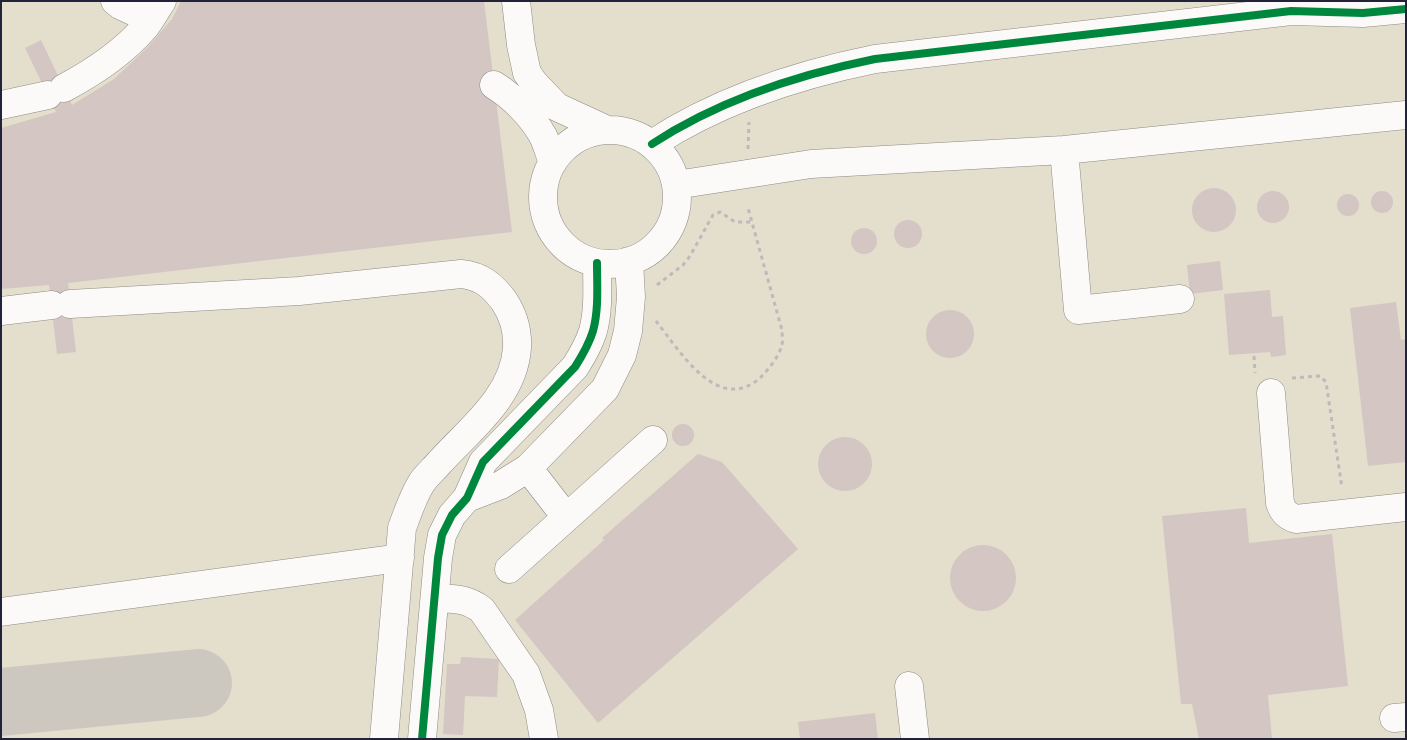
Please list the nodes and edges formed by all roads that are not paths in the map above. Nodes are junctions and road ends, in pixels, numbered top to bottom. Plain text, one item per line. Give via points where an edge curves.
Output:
1 (115, 1) edge
2 (516, 1) edge
3 (1326, 1) edge
4 (1406, 9) edge
5 (156, 10) edge
6 (1291, 11) junction
7 (494, 85) dead end
8 (1, 105) edge
9 (1406, 115) edge
10 (607, 130) junction
11 (652, 144) junction
12 (1064, 150) junction
13 (552, 162) junction
14 (676, 185) junction
15 (629, 261) junction
16 (597, 263) junction
17 (1180, 299) dead end
18 (1, 311) edge
19 (1273, 383) road end
20 (653, 440) dead end
21 (528, 468) junction
22 (467, 498) junction
23 (1406, 507) edge
24 (566, 517) junction
25 (400, 558) junction
26 (509, 569) dead end
27 (435, 598) junction
28 (1, 612) edge
29 (909, 686) dead end
30 (384, 739) edge
31 (422, 739) edge
32 (544, 739) edge
33 (915, 739) edge

1 - 5 street via 120,5
2 - 10 street via 521,46 527,73 534,84 558,107
3 - 6 street
4 - 6 street via 1363,14
5 - 8 street via 145,27 111,59 82,78 56,91
6 - 11 street via 858,62 820,70 739,98
7 - 13 street via 534,122
9 - 12 street
10 - 11 street via 623,131
10 - 13 street via 576,139
11 - 14 street via 672,170
12 - 14 street via 811,164
12 - 17 street via 1078,310
13 - 16 street via 543,193 543,209 548,224 568,250
14 - 15 street via 676,210 667,232 644,255
15 - 16 street
15 - 21 street via 631,297 628,331 614,374 605,389
16 - 22 street via 596,313 586,349 575,367 483,462
18 - 25 street via 299,291 461,274 488,283 514,316 518,337 516,360 508,382 493,405 423,482 402,528
19 - 23 street via 1283,512 1296,519
20 - 24 street
21 - 22 street via 501,485
21 - 24 street
22 - 27 street via 452,515 442,535
24 - 26 street
25 - 28 street
25 - 30 street
27 - 31 street
27 - 32 street via 461,599 482,610 526,674 539,710
29 - 33 street

